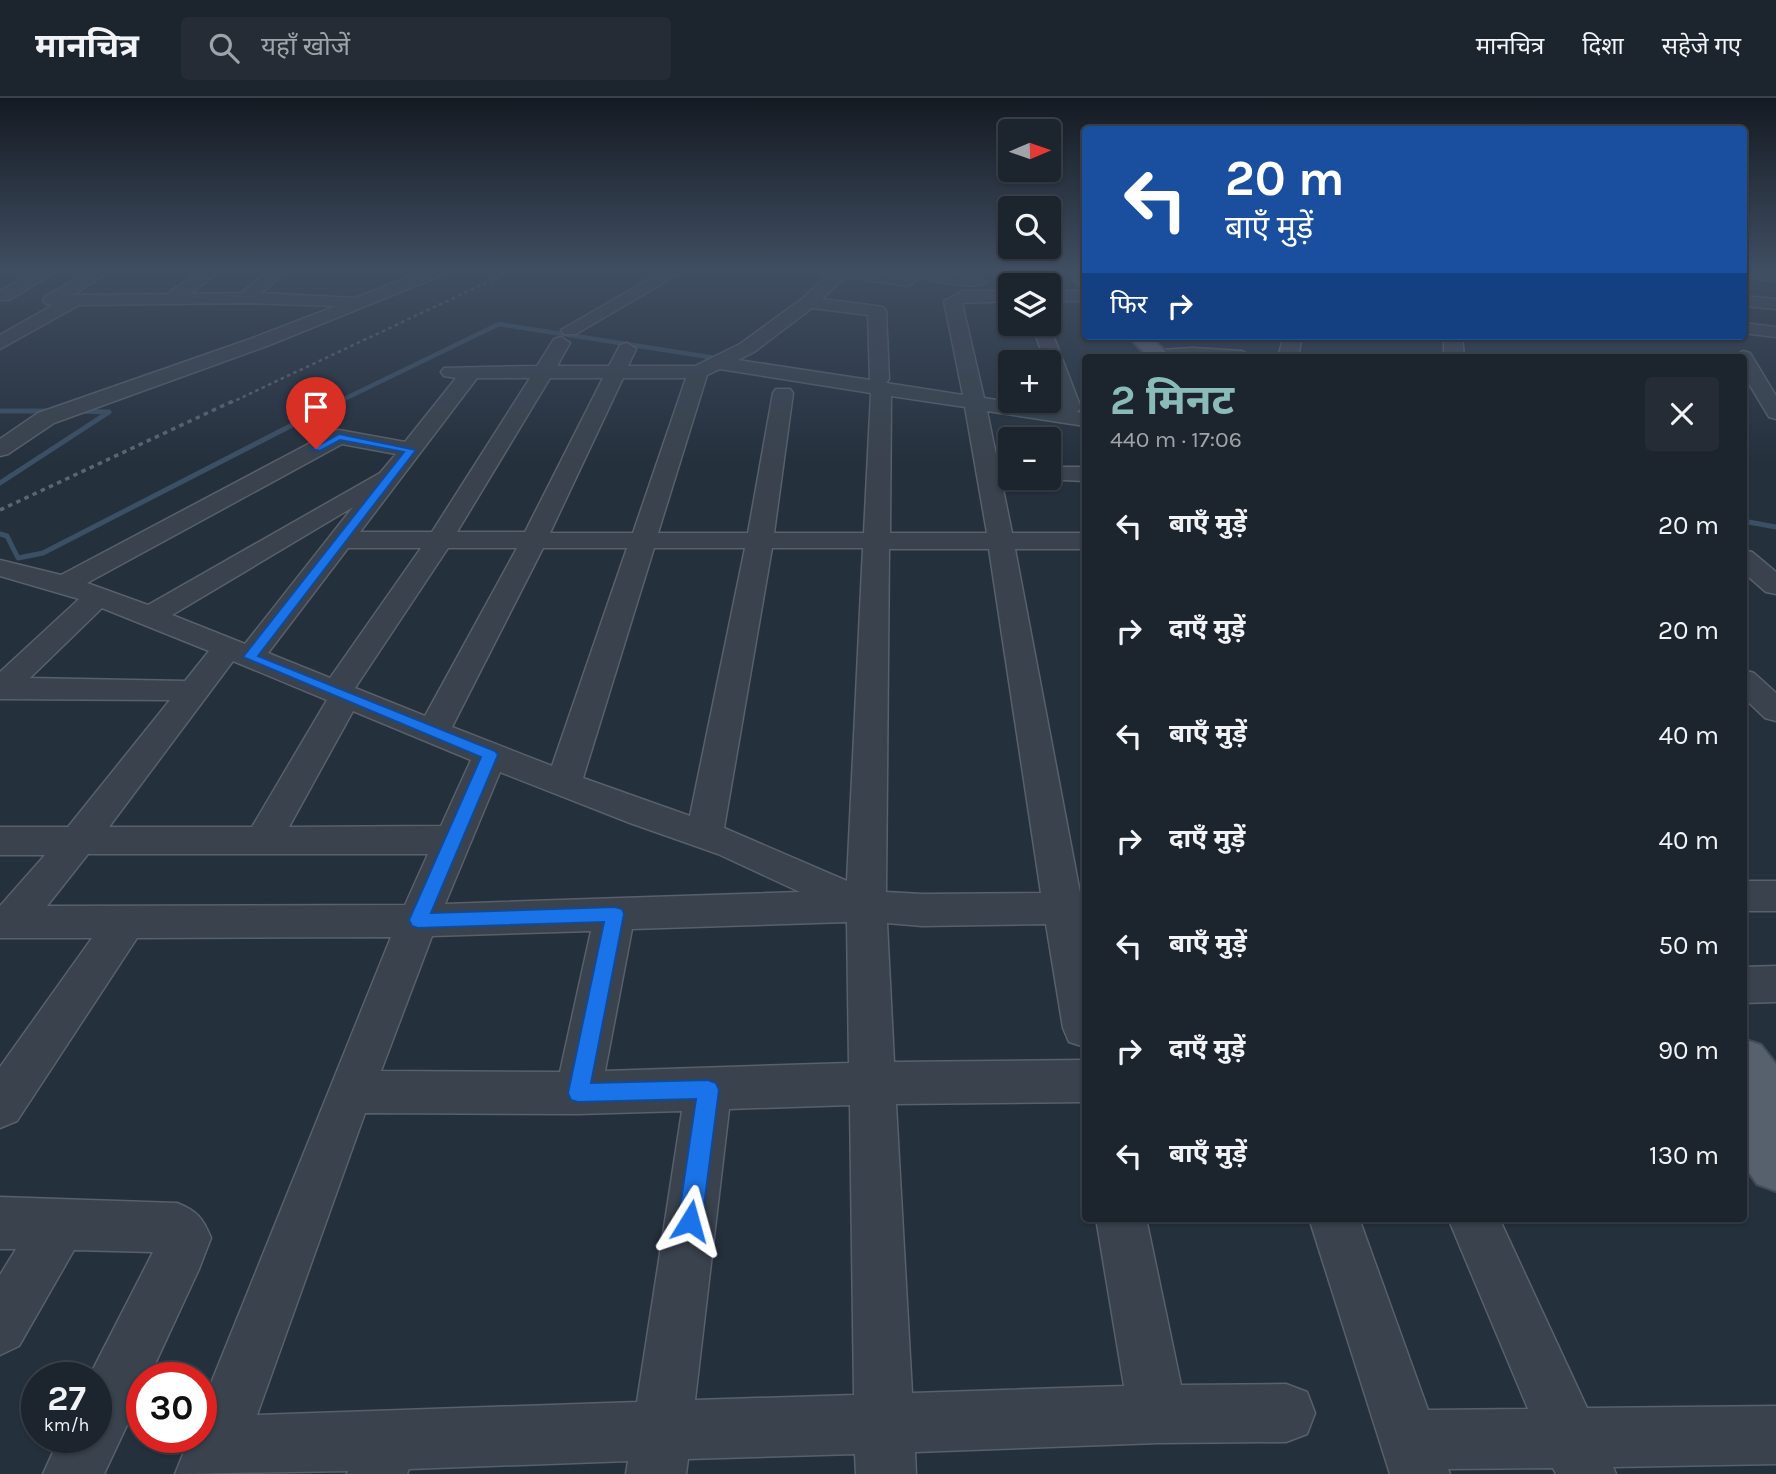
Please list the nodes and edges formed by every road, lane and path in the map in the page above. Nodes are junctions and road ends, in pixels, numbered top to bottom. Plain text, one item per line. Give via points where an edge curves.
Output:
1 (15, 334) edge
2 (276, 334) edge
3 (570, 334) edge
4 (764, 334) edge
5 (871, 334) edge
6 (960, 334) edge
7 (1142, 340) edge
8 (1733, 340) edge
9 (0, 343) edge
10 (1197, 345) edge
11 (627, 349) dead end
12 (1157, 354) edge
13 (1169, 354) edge
14 (1230, 354) edge
15 (1744, 354) edge
16 (726, 360) junction
17 (1750, 361) edge
18 (839, 362) dead end
19 (1075, 362) dead end
20 (1061, 363) edge
21 (544, 372) junction
22 (615, 372) junction
23 (1061, 375) edge
24 (876, 376) junction
25 (783, 393) dead end
26 (975, 399) junction
27 (998, 399) edge
28 (1774, 407) edge
29 (1061, 409) edge
30 (1080, 413) edge
31 (0, 449) edge
32 (411, 450) junction
33 (998, 469) edge
34 (1061, 474) edge
35 (1082, 474) edge
36 (389, 479) junction
37 (1000, 490) edge
38 (342, 540) junction
39 (440, 540) junction
40 (534, 540) junction
41 (645, 540) junction
42 (760, 540) junction
43 (875, 540) junction
44 (1001, 540) junction
45 (1082, 541) edge
46 (1753, 565) edge
47 (0, 568) edge
48 (64, 584) junction
49 (1776, 586) edge
50 (97, 597) junction
51 (150, 616) junction
52 (239, 652) junction
53 (1747, 683) edge
54 (1, 688) edge
55 (192, 691) junction
56 (341, 694) junction
57 (1773, 705) edge
58 (433, 732) junction
59 (490, 755) junction
60 (564, 783) junction
61 (704, 835) junction
62 (262, 840) junction
63 (454, 840) junction
64 (0, 841) edge
65 (78, 841) junction
66 (1747, 896) edge
67 (1776, 896) edge
68 (866, 906) junction
69 (1074, 908) edge
70 (615, 914) junction
71 (418, 920) junction
72 (126, 921) junction
73 (6, 922) edge
74 (1776, 984) edge
75 (1747, 985) edge
76 (1082, 995) edge
77 (1082, 1081) edge
78 (874, 1083) junction
79 (708, 1090) junction
80 (350, 1092) junction
81 (1760, 1092) edge
82 (578, 1093) junction
83 (0, 1106) edge
84 (1776, 1165) edge
85 (1122, 1222) edge
86 (1335, 1222) edge
87 (1475, 1222) edge
88 (0, 1223) edge
89 (59, 1226) junction
90 (0, 1326) edge
91 (112, 1393) edge
92 (1286, 1413) dead end
93 (1158, 1414) junction
94 (1776, 1435) edge
95 (886, 1448) edge
96 (659, 1452) edge
97 (83, 1453) edge
98 (1578, 1456) edge
99 (382, 1457) edge
100 (1414, 1457) edge
101 (211, 1460) edge
102 (73, 1474) edge

1 - 9 street
2 - 31 street via 46,418
3 - 21 street
4 - 16 street
5 - 24 street
6 - 26 street
7 - 12 main road
8 - 15 street
10 - 13 street
10 - 14 street
11 - 22 street
16 - 18 street
16 - 22 street
16 - 24 street
16 - 41 street
17 - 28 street
19 - 20 street
21 - 22 street
21 - 32 street via 461,372
21 - 39 street
22 - 40 street
23 - 30 street
24 - 26 street
24 - 43 street
25 - 42 street
26 - 27 street
26 - 30 street
26 - 33 street
29 - 30 street
32 - 36 street
32 - 48 street via 339,437
34 - 35 street
36 - 38 street
36 - 51 street via 377,481
37 - 44 street
38 - 39 street
38 - 52 street
39 - 40 street
39 - 56 street
40 - 41 street
40 - 58 street
41 - 42 street
41 - 60 street
42 - 43 street
42 - 61 street
43 - 44 street
43 - 68 street
44 - 45 street
44 - 69 street via 1040,759
46 - 49 street
47 - 48 street
48 - 50 street
50 - 51 street
50 - 54 street
51 - 52 street
52 - 55 street
52 - 56 street
53 - 57 street
54 - 55 street
55 - 65 street
56 - 58 street
56 - 62 street
58 - 59 street
59 - 60 street
59 - 63 street
60 - 61 street
61 - 68 street
62 - 63 street
62 - 65 street
63 - 71 street
64 - 65 street
65 - 73 street
66 - 67 street
68 - 69 street
68 - 70 street
68 - 78 street
69 - 76 street
70 - 71 street
70 - 82 street
71 - 72 street
71 - 80 street
72 - 73 street
72 - 83 street
74 - 75 street
77 - 78 street
78 - 79 street
78 - 95 street
79 - 82 street
79 - 96 street
80 - 82 street
80 - 101 street
81 - 84 main road
85 - 93 street
86 - 100 street
87 - 98 street
88 - 89 street
89 - 90 street
89 - 91 street via 163,1227 177,1229 185,1238
92 - 93 street
93 - 95 street
94 - 98 street
95 - 96 street
96 - 99 street
97 - 102 street
98 - 100 street
99 - 101 street

